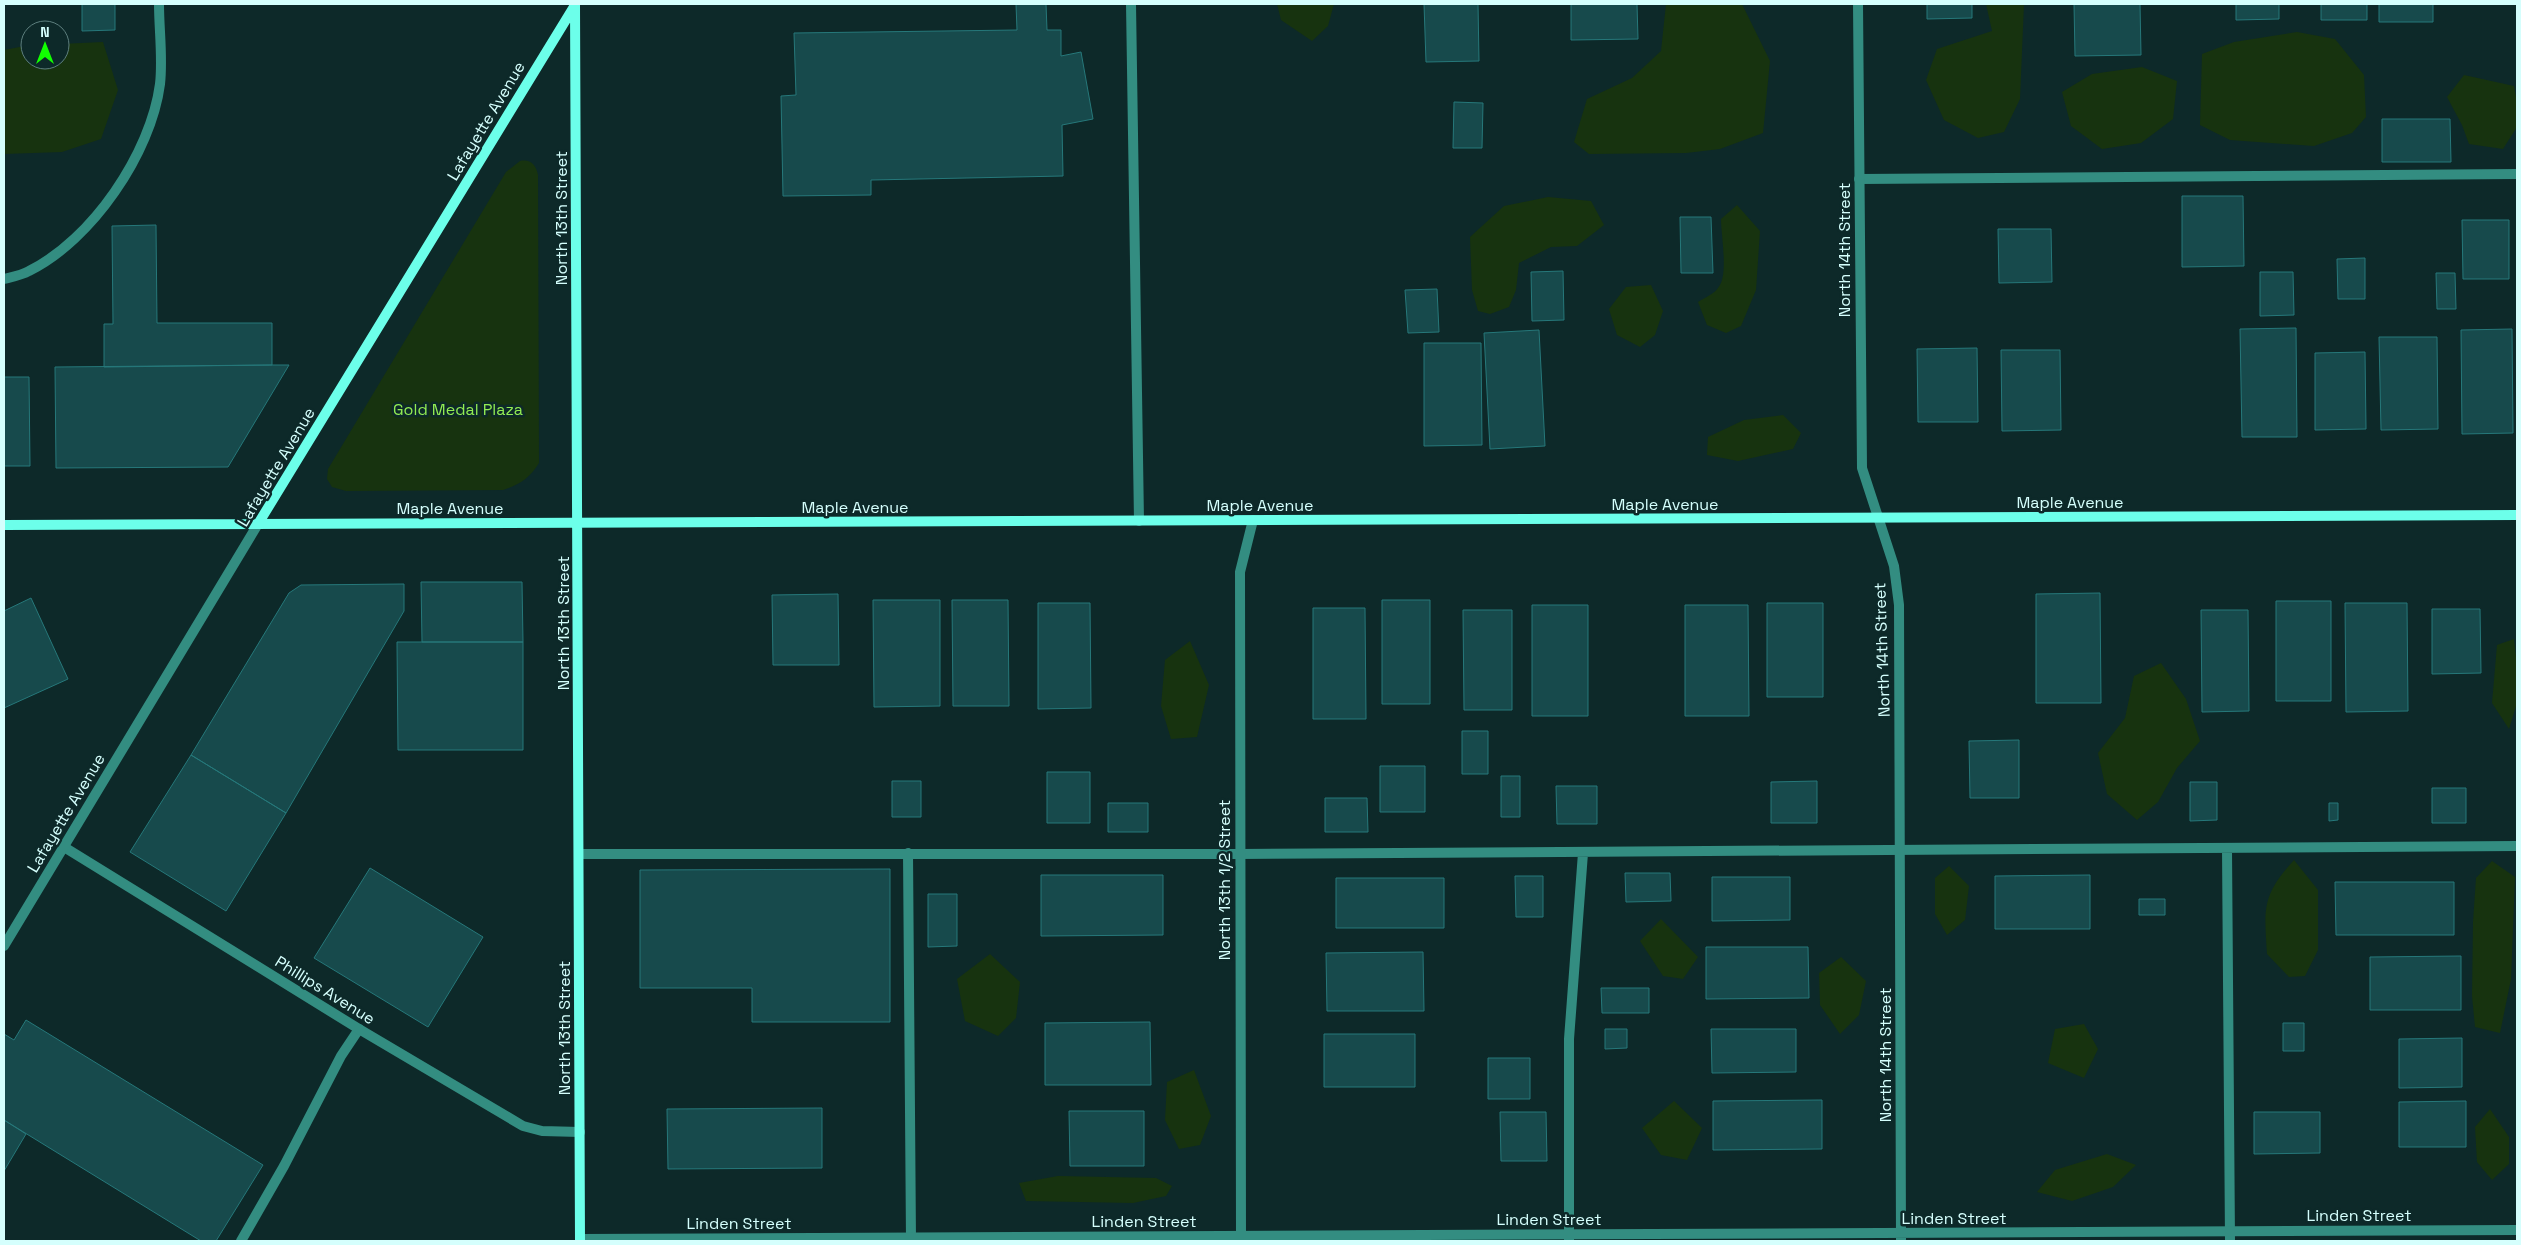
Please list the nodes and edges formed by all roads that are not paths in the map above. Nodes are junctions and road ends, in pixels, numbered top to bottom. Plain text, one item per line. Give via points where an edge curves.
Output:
1 (159, 4) edge
2 (575, 4) edge
3 (1131, 4) edge
4 (1858, 4) edge
5 (2517, 174) edge
6 (1859, 179) junction
7 (4, 279) edge
8 (2517, 515) edge
9 (1878, 518) junction
10 (1253, 520) junction
11 (1139, 521) junction
12 (577, 523) junction
13 (258, 524) junction
14 (4, 525) edge
15 (2517, 846) edge
16 (64, 847) junction
17 (2227, 849) junction
18 (1899, 851) junction
19 (1583, 853) junction
20 (579, 854) junction
21 (908, 854) junction
22 (1239, 854) junction
23 (4, 946) edge
24 (359, 1029) junction
25 (580, 1132) junction
26 (2517, 1230) edge
27 (2230, 1236) edge
28 (1901, 1237) edge
29 (1241, 1238) edge
30 (1569, 1238) edge
31 (911, 1239) edge
32 (580, 1240) edge
33 (241, 1241) edge

1 - 7 street via 160,82 145,139 124,177 74,240 27,273
2 - 12 main road, North 13th Street
2 - 13 main road, Lafayette Avenue
3 - 11 street
4 - 6 street, North 14th Street
5 - 6 street
6 - 9 street, North 14th Street via 1862,468
8 - 9 main road, Maple Avenue
9 - 10 main road, Maple Avenue
9 - 18 street, North 14th Street via 1894,566 1899,605
10 - 11 main road, Maple Avenue
10 - 22 street, North 13th 1/2 Street via 1240,572
11 - 12 main road, Maple Avenue
12 - 13 main road, Maple Avenue
12 - 20 main road, North 13th Street
13 - 14 main road, Maple Avenue
13 - 16 street, Lafayette Avenue
15 - 17 street
16 - 23 street, Lafayette Avenue
16 - 24 street, Phillips Avenue
17 - 18 street
17 - 27 street
18 - 19 street
18 - 28 street, North 14th Street
19 - 22 street
19 - 30 street via 1569,1039
20 - 21 street
20 - 25 main road, North 13th Street
21 - 22 street
21 - 31 street
22 - 29 street, North 13th 1/2 Street
24 - 25 street, Phillips Avenue via 523,1126 542,1131
24 - 33 street via 341,1056
25 - 32 main road, North 13th Street
26 - 27 street, Linden Street
27 - 28 street, Linden Street
28 - 30 street, Linden Street
29 - 30 street, Linden Street
29 - 31 street, Linden Street
31 - 32 street, Linden Street

